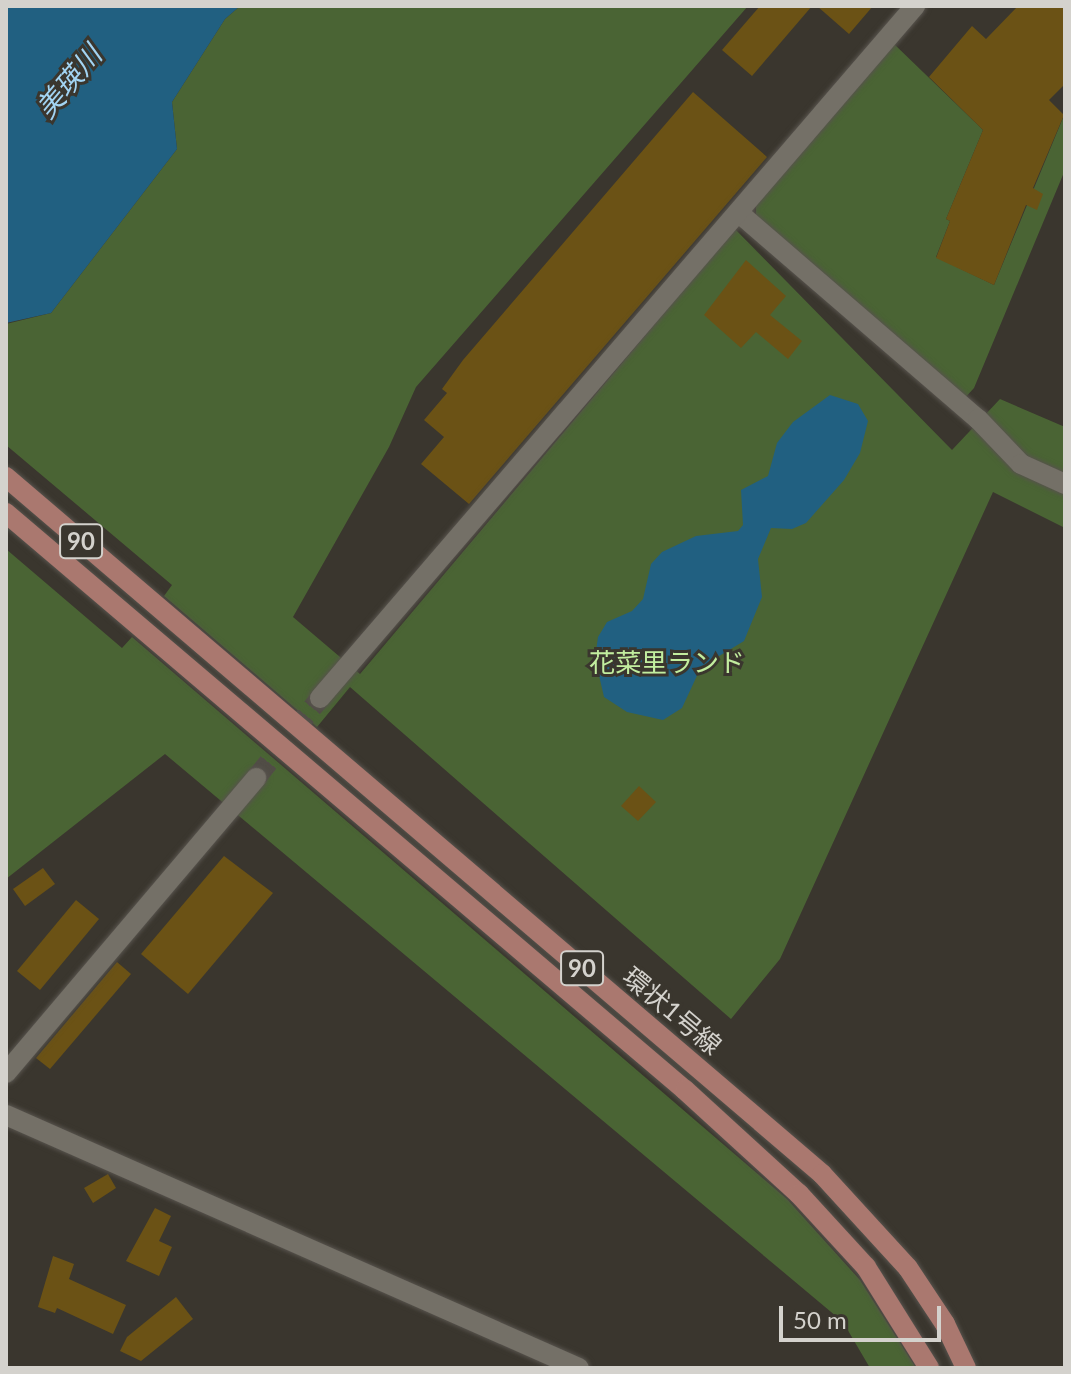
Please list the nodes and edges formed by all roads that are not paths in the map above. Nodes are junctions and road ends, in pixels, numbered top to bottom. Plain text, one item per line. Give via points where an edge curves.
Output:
1 (915, 6) edge
2 (739, 213) junction
3 (6, 477) edge
4 (1065, 484) edge
5 (6, 513) edge
6 (320, 698) tunnel mouth
7 (256, 778) tunnel mouth
8 (6, 1073) edge
9 (6, 1115) edge
10 (579, 1368) edge
11 (929, 1368) edge
12 (966, 1368) edge

1 - 2 street
2 - 4 street via 978,419 1021,464
2 - 6 street
3 - 12 main road, 環状1号線 / 90 via 822,1174 908,1268
5 - 11 main road, 環状1号線 / 90 via 685,1090 799,1194 866,1267
7 - 8 street
9 - 10 street

